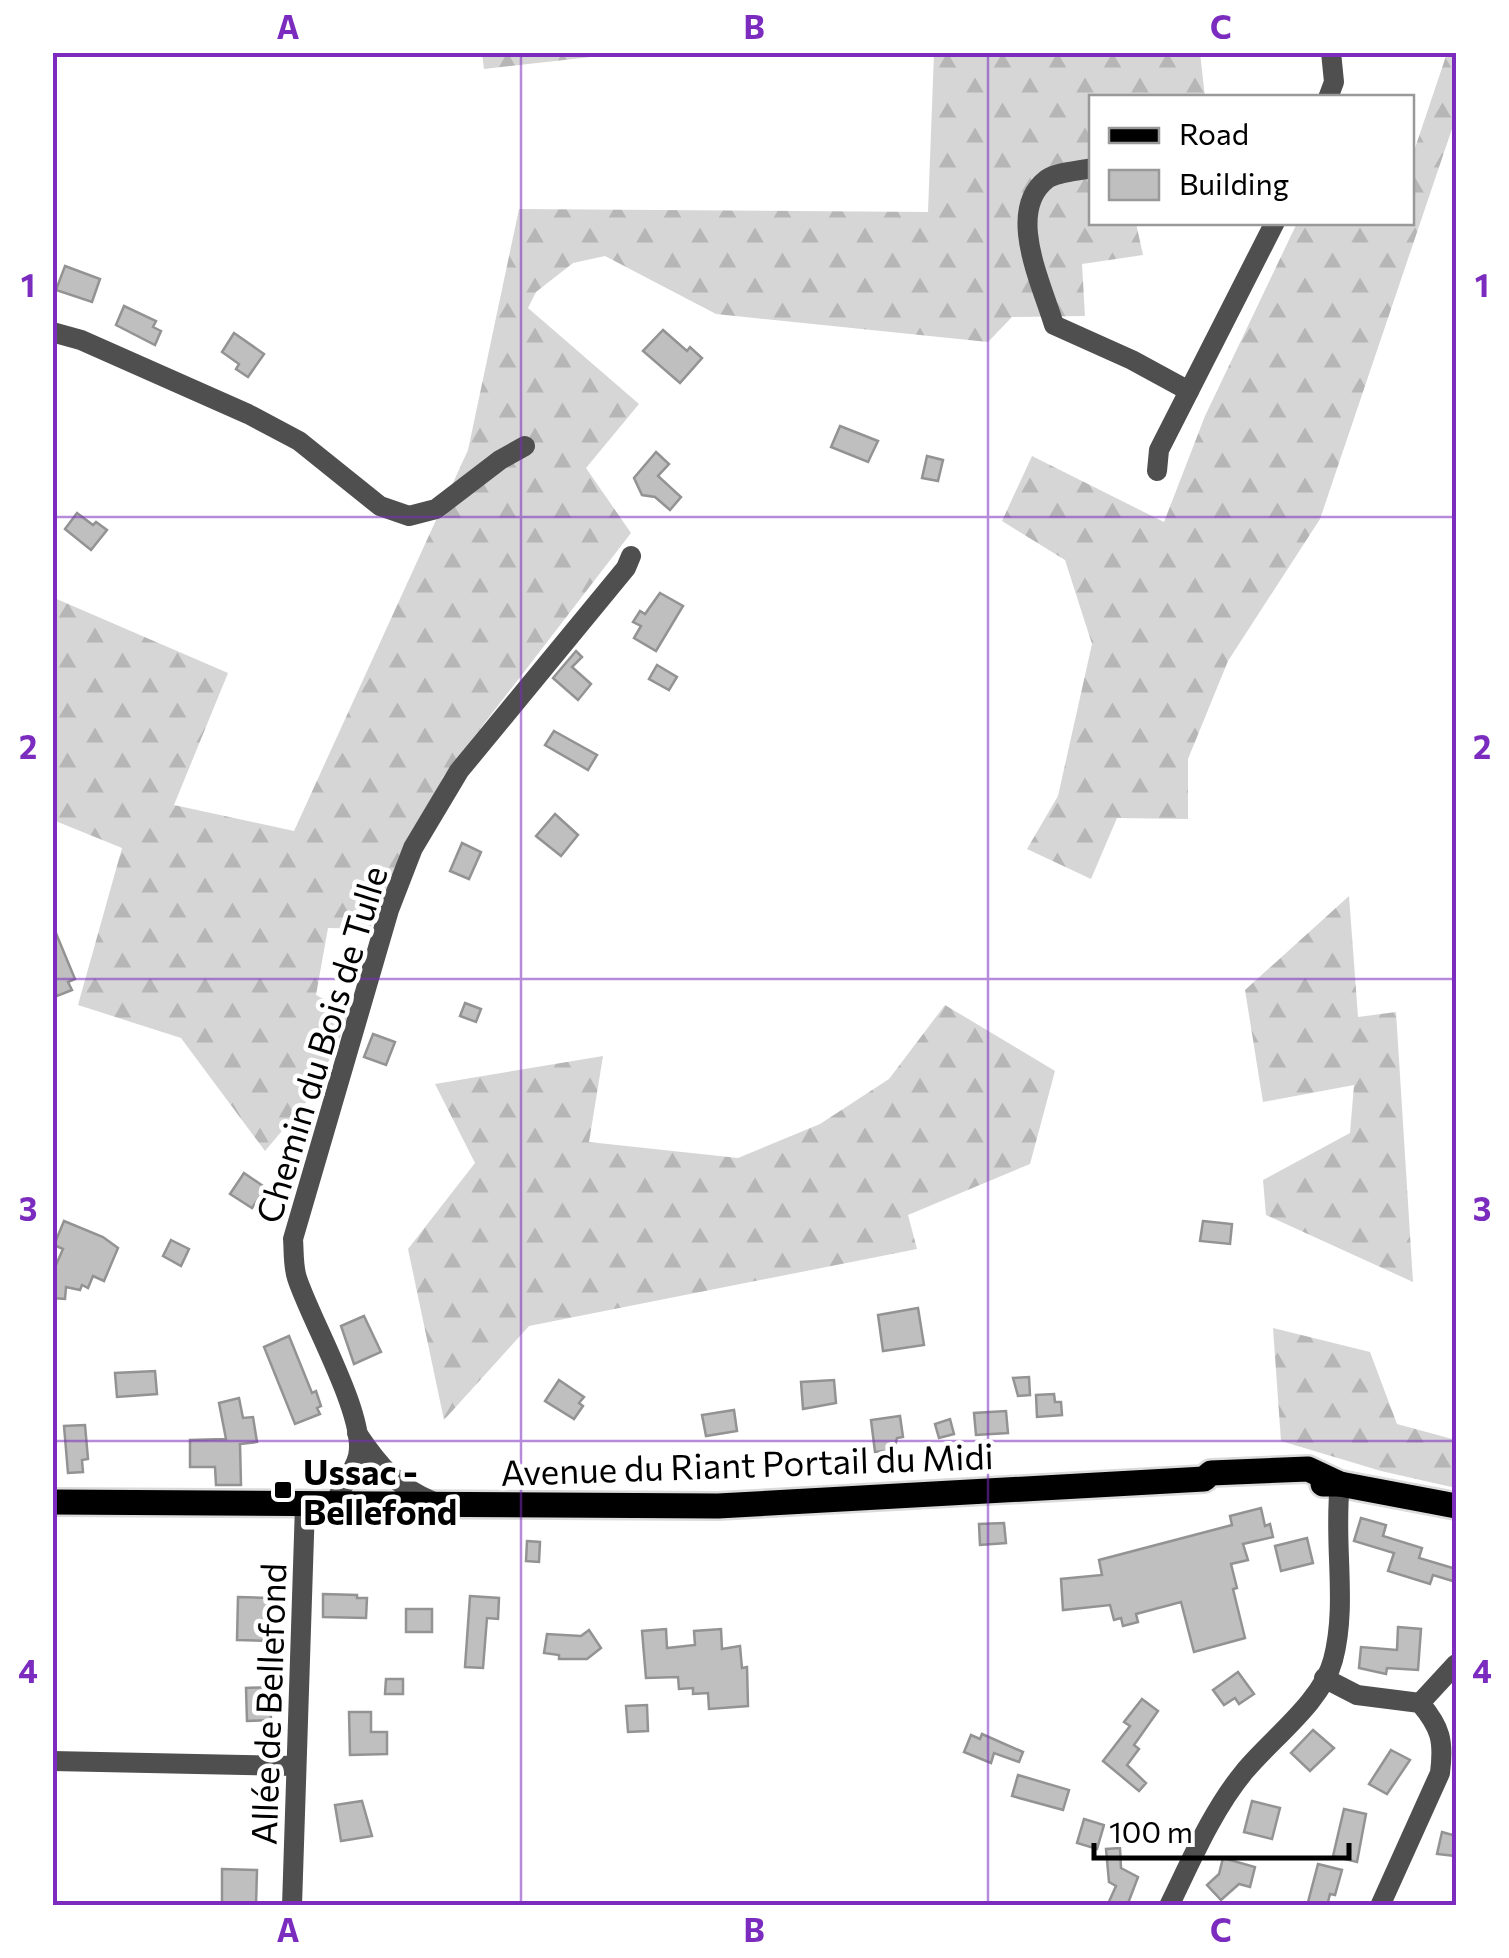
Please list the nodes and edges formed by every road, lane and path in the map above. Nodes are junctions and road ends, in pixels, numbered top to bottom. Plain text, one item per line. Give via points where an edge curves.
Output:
1 (1331, 52) edge
2 (1329, 95) edge
3 (1089, 169) edge
4 (1273, 225) edge
5 (52, 332) edge
6 (1189, 391) junction
7 (525, 446) dead end
8 (1157, 472) dead end
9 (632, 556) dead end
10 (357, 1434) junction
11 (1340, 1484) junction
12 (52, 1502) edge
13 (305, 1505) junction
14 (336, 1506) junction
15 (445, 1506) junction
16 (1456, 1506) edge
17 (1456, 1664) edge
18 (1324, 1678) junction
19 (1420, 1703) junction
20 (52, 1761) edge
21 (296, 1766) junction
22 (292, 1906) edge
23 (1169, 1906) edge
24 (1380, 1906) edge

1 - 2 street
3 - 6 street via 1048,178 1030,200 1025,226 1054,325
4 - 6 street
5 - 7 street via 300,440 380,506 409,516 436,509
6 - 8 street via 1159,450
9 - 10 street, Chemin du Bois de Tulle via 459,771 413,848 390,910 293,1239 296,1275
10 - 14 street via 358,1456
10 - 15 street, Chemin du Bois de Tulle via 398,1484
11 - 15 main road, Avenue du Riant Portail du Midi via 1218,1485 1204,1479 718,1506
11 - 16 main road, Avenue du Riant Portail du Midi
11 - 18 street via 1338,1626
12 - 13 main road, Avenue du Riant Portail du Midi
13 - 14 main road, Avenue du Riant Portail du Midi
13 - 21 street, Allée de Bellefond
14 - 15 main road, Avenue du Riant Portail du Midi
17 - 19 street
18 - 19 street via 1357,1695
18 - 23 street via 1305,1708 1242,1774
19 - 24 street via 1437,1723 1440,1773
20 - 21 street
21 - 22 street, Allée de Bellefond

